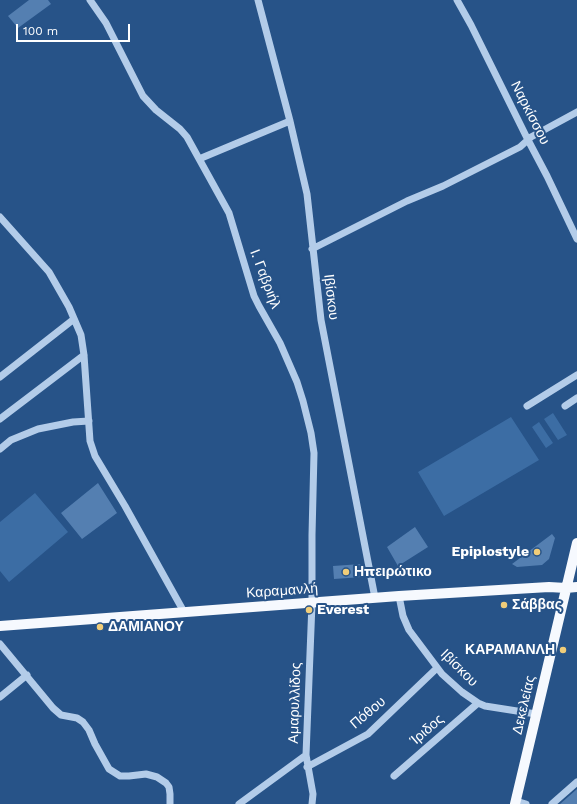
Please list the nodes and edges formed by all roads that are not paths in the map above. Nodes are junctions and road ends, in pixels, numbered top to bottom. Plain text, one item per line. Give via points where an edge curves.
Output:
1 (90, 0) edge
2 (258, 0) edge
3 (457, 0) edge
4 (577, 112) edge
5 (290, 120) junction
6 (528, 140) junction
7 (199, 159) junction
8 (0, 217) edge
9 (577, 239) edge
10 (312, 249) junction
11 (74, 319) junction
12 (84, 355) junction
13 (577, 375) edge
14 (0, 377) edge
15 (577, 398) edge
16 (527, 406) dead end
17 (565, 406) dead end
18 (0, 419) edge
19 (89, 421) junction
20 (0, 449) edge
21 (577, 543) edge
22 (577, 577) edge
23 (577, 587) edge
24 (566, 588) junction
25 (399, 596) junction
26 (375, 598) junction
27 (312, 603) junction
28 (184, 612) junction
29 (0, 626) edge
30 (0, 644) edge
31 (436, 668) junction
32 (27, 675) junction
33 (0, 697) edge
34 (478, 703) junction
35 (536, 714) junction
36 (306, 755) junction
37 (308, 767) junction
38 (394, 776) dead end
39 (577, 782) edge
40 (516, 803) edge
41 (170, 804) edge
42 (239, 804) edge
43 (312, 804) edge
44 (526, 804) edge
45 (552, 804) edge

1 - 7 street, Ι. Γαβριήλ via 106,23 143,96 180,129
2 - 5 street, Ιβίσκου
3 - 6 street, Ναρκίσσου
4 - 6 street
5 - 7 street
5 - 10 street, Ιβίσκου via 307,194
6 - 9 street, Ναρκίσσου
6 - 10 street via 520,147 443,186 407,201
7 - 27 street, Ι. Γαβριήλ via 231,219 254,296 280,343 298,382 303,401 314,453
8 - 11 street via 49,272
10 - 26 street, Ιβίσκου via 321,320
11 - 12 street via 81,335
11 - 14 street
12 - 18 street
12 - 19 street
13 - 16 street
15 - 17 street
19 - 20 street via 38,429 11,440
19 - 28 street via 90,442 95,456
21 - 24 main road, Δεκελείας
22 - 24 main road
23 - 24 main road, Καραμανλή
24 - 25 main road, Καραμανλή
24 - 35 main road, Δεκελείας
25 - 26 main road, Καραμανλή
25 - 31 street, Ιβίσκου via 409,630
26 - 27 main road, Καραμανλή
27 - 28 main road, Καραμανλή
27 - 36 street, Αμαρυλλίδος
28 - 29 main road, Καραμανλή
30 - 32 street
31 - 34 street, Ιβίσκου
31 - 37 street, Πόθου via 368,734
32 - 33 street
32 - 41 street via 57,712 83,722 109,769 120,776 146,774 157,777 169,787
34 - 35 street, Ιβίσκου via 492,708
34 - 38 street, Ίριδος
35 - 40 main road, Δεκελείας
36 - 37 street, Αμαρυλλίδος
36 - 42 street
37 - 43 street, Αμαρυλλίδος via 313,794
39 - 45 street
40 - 44 street

